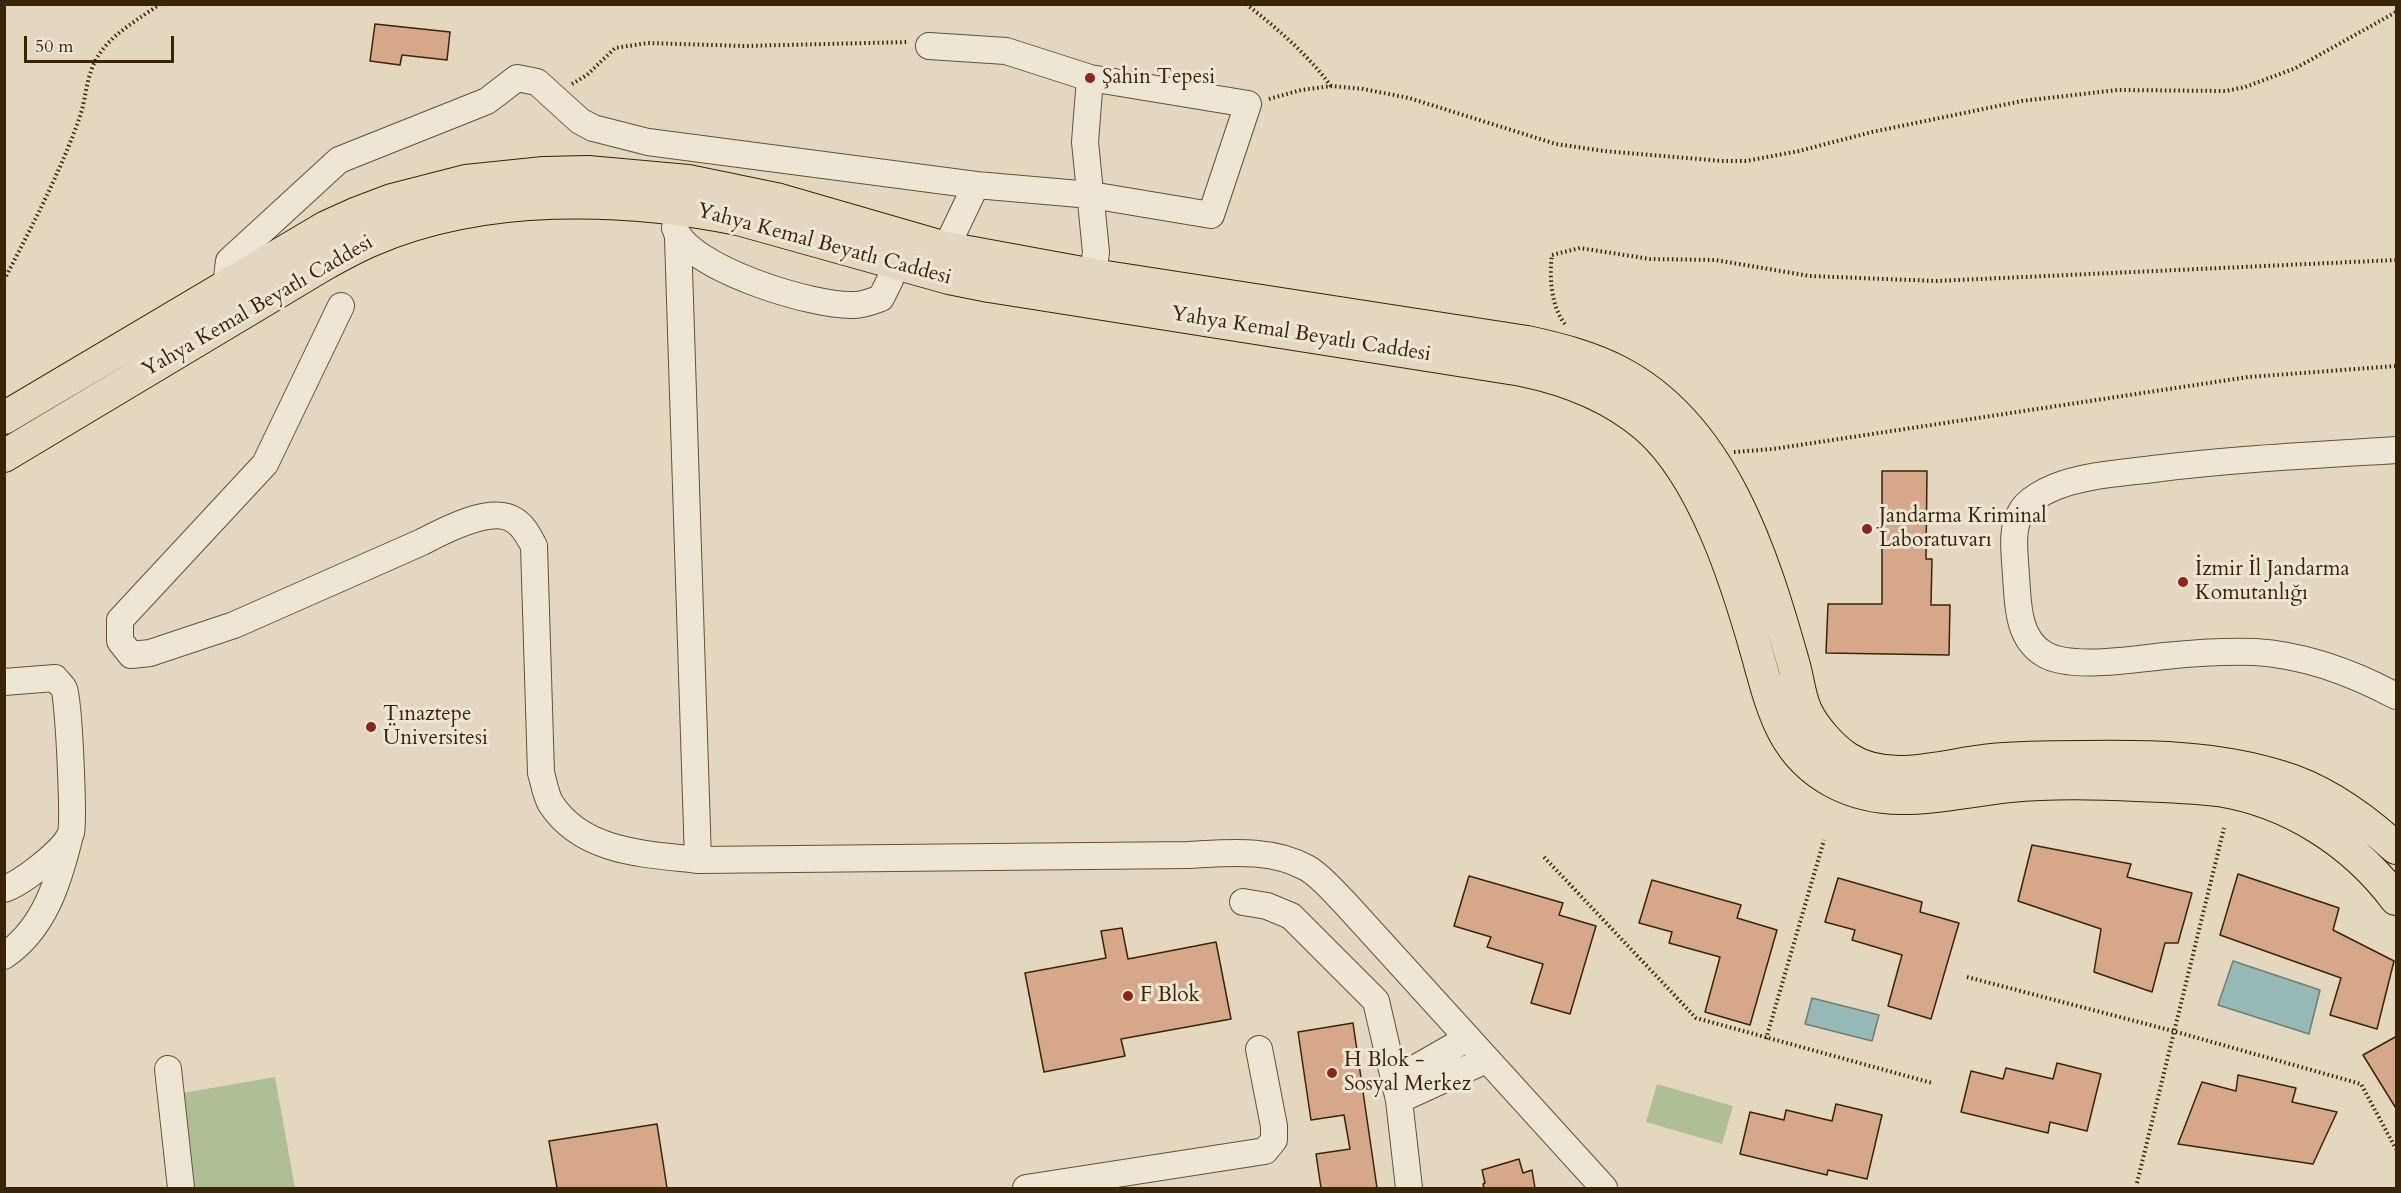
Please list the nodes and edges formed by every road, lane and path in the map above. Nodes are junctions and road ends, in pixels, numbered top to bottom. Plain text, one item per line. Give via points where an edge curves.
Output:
1 (160, 4) edge
2 (1246, 4) edge
3 (2397, 12) edge
4 (929, 46) joint
5 (1090, 78) junction
6 (1332, 86) junction
7 (552, 95) junction
8 (1248, 104) junction
9 (976, 185) junction
10 (1091, 195) junction
11 (669, 207) junction
12 (678, 238) junction
13 (946, 248) junction
14 (897, 249) junction
15 (2397, 260) edge
16 (1093, 275) junction
17 (4, 280) edge
18 (226, 286) junction
19 (1149, 297) junction
20 (341, 306) dead end
21 (1571, 332) dead end
22 (2397, 366) edge
23 (4, 418) edge
24 (1715, 443) junction
25 (2397, 450) edge
26 (1734, 452) junction
27 (4, 456) edge
28 (4, 682) edge
29 (2397, 696) edge
30 (2224, 828) dead end
31 (71, 833) junction
32 (1824, 840) dead end
33 (2397, 848) edge
34 (1544, 857) dead end
35 (698, 860) junction
36 (4, 888) edge
37 (2397, 899) edge
38 (1243, 902) dead end
39 (4, 956) edge
40 (1967, 978) dead end
41 (2173, 1031) junction
42 (1468, 1038) junction
43 (1766, 1039) junction
44 (1259, 1049) dead end
45 (1486, 1060) junction
46 (168, 1069) dead end
47 (1932, 1083) dead end
48 (1397, 1090) junction
49 (2397, 1149) edge
50 (2137, 1183) dead end
51 (182, 1188) edge
52 (1026, 1188) edge
53 (1408, 1188) edge
54 (1604, 1188) edge

1 - 17 path via 103,48 95,61 86,83 80,119 53,185
2 - 6 path via 1285,36
3 - 6 path via 2296,68 2245,87 2226,91 2117,90 2022,101 1746,161 1556,144 1409,98
4 - 5 street via 1006,51
4 - 7 path via 900,41 744,46 648,43 615,48 587,75
5 - 8 street
5 - 10 street via 1085,142
6 - 8 path
7 - 9 street via 593,128 648,142
7 - 18 street via 537,82 517,78 487,101 339,160 229,261
8 - 10 street via 1211,215
9 - 10 street
9 - 13 street
10 - 16 street via 1096,252
11 - 12 street
11 - 14 main road, Yahya Kemal Beyatlı Caddesi
11 - 27 main road, Yahya Kemal Beyatlı Caddesi via 557,203 504,207 425,222 373,239
12 - 14 street via 712,262 767,289 826,303 856,305 881,298
12 - 35 street
13 - 14 main road, Yahya Kemal Beyatlı Caddesi
13 - 16 main road, Yahya Kemal Beyatlı Caddesi
14 - 18 main road, Yahya Kemal Beyatlı Caddesi via 780,200 698,182 643,175 544,173 465,181 392,200 326,227
14 - 19 main road, Yahya Kemal Beyatlı Caddesi via 989,286
15 - 21 path via 1936,281 1810,276 1715,260 1650,259 1580,248 1552,255 1549,276 1560,318
16 - 19 main road, Yahya Kemal Beyatlı Caddesi
18 - 23 main road, Yahya Kemal Beyatlı Caddesi
19 - 24 main road, Yahya Kemal Beyatlı Caddesi via 1516,340 1557,349 1619,372
19 - 37 main road, Yahya Kemal Beyatlı Caddesi via 1548,375 1625,411 1666,446 1692,486 1732,572 1771,706 1796,751 1833,782 1875,798 1901,800 2010,786 2076,783 2236,794 2269,802 2311,823 2352,852
20 - 35 street via 265,464 120,620 120,641 131,655 150,653 234,625 451,526 506,516 516,521 534,546 541,773 549,802 583,835 604,845
22 - 26 path via 2248,377 1784,448
24 - 26 path
24 - 26 path
24 - 33 main road, Yahya Kemal Beyatlı Caddesi via 1727,484 1759,557 1806,711 1848,759 1894,771 2020,757 2157,757 2225,764 2283,777 2308,788 2357,816
25 - 29 street via 2100,476 2056,486 2041,494 2022,508 2014,529 2018,616 2028,637 2043,654 2065,660 2106,662 2214,652 2291,656 2364,679
28 - 31 street via 55,678 64,689 71,752
30 - 41 path
31 - 36 street via 37,869
31 - 39 street via 47,907 30,933
32 - 43 path
34 - 43 path via 1696,1018
35 - 42 street via 1248,852 1274,856 1308,868 1323,882
38 - 48 street via 1291,916 1376,1001
40 - 41 path
41 - 49 path via 2361,1084
41 - 50 path
42 - 45 street
42 - 48 street
43 - 47 path
44 - 52 street via 1274,1126 1274,1140 1265,1151
45 - 48 street
45 - 54 street
46 - 51 street
48 - 53 street

